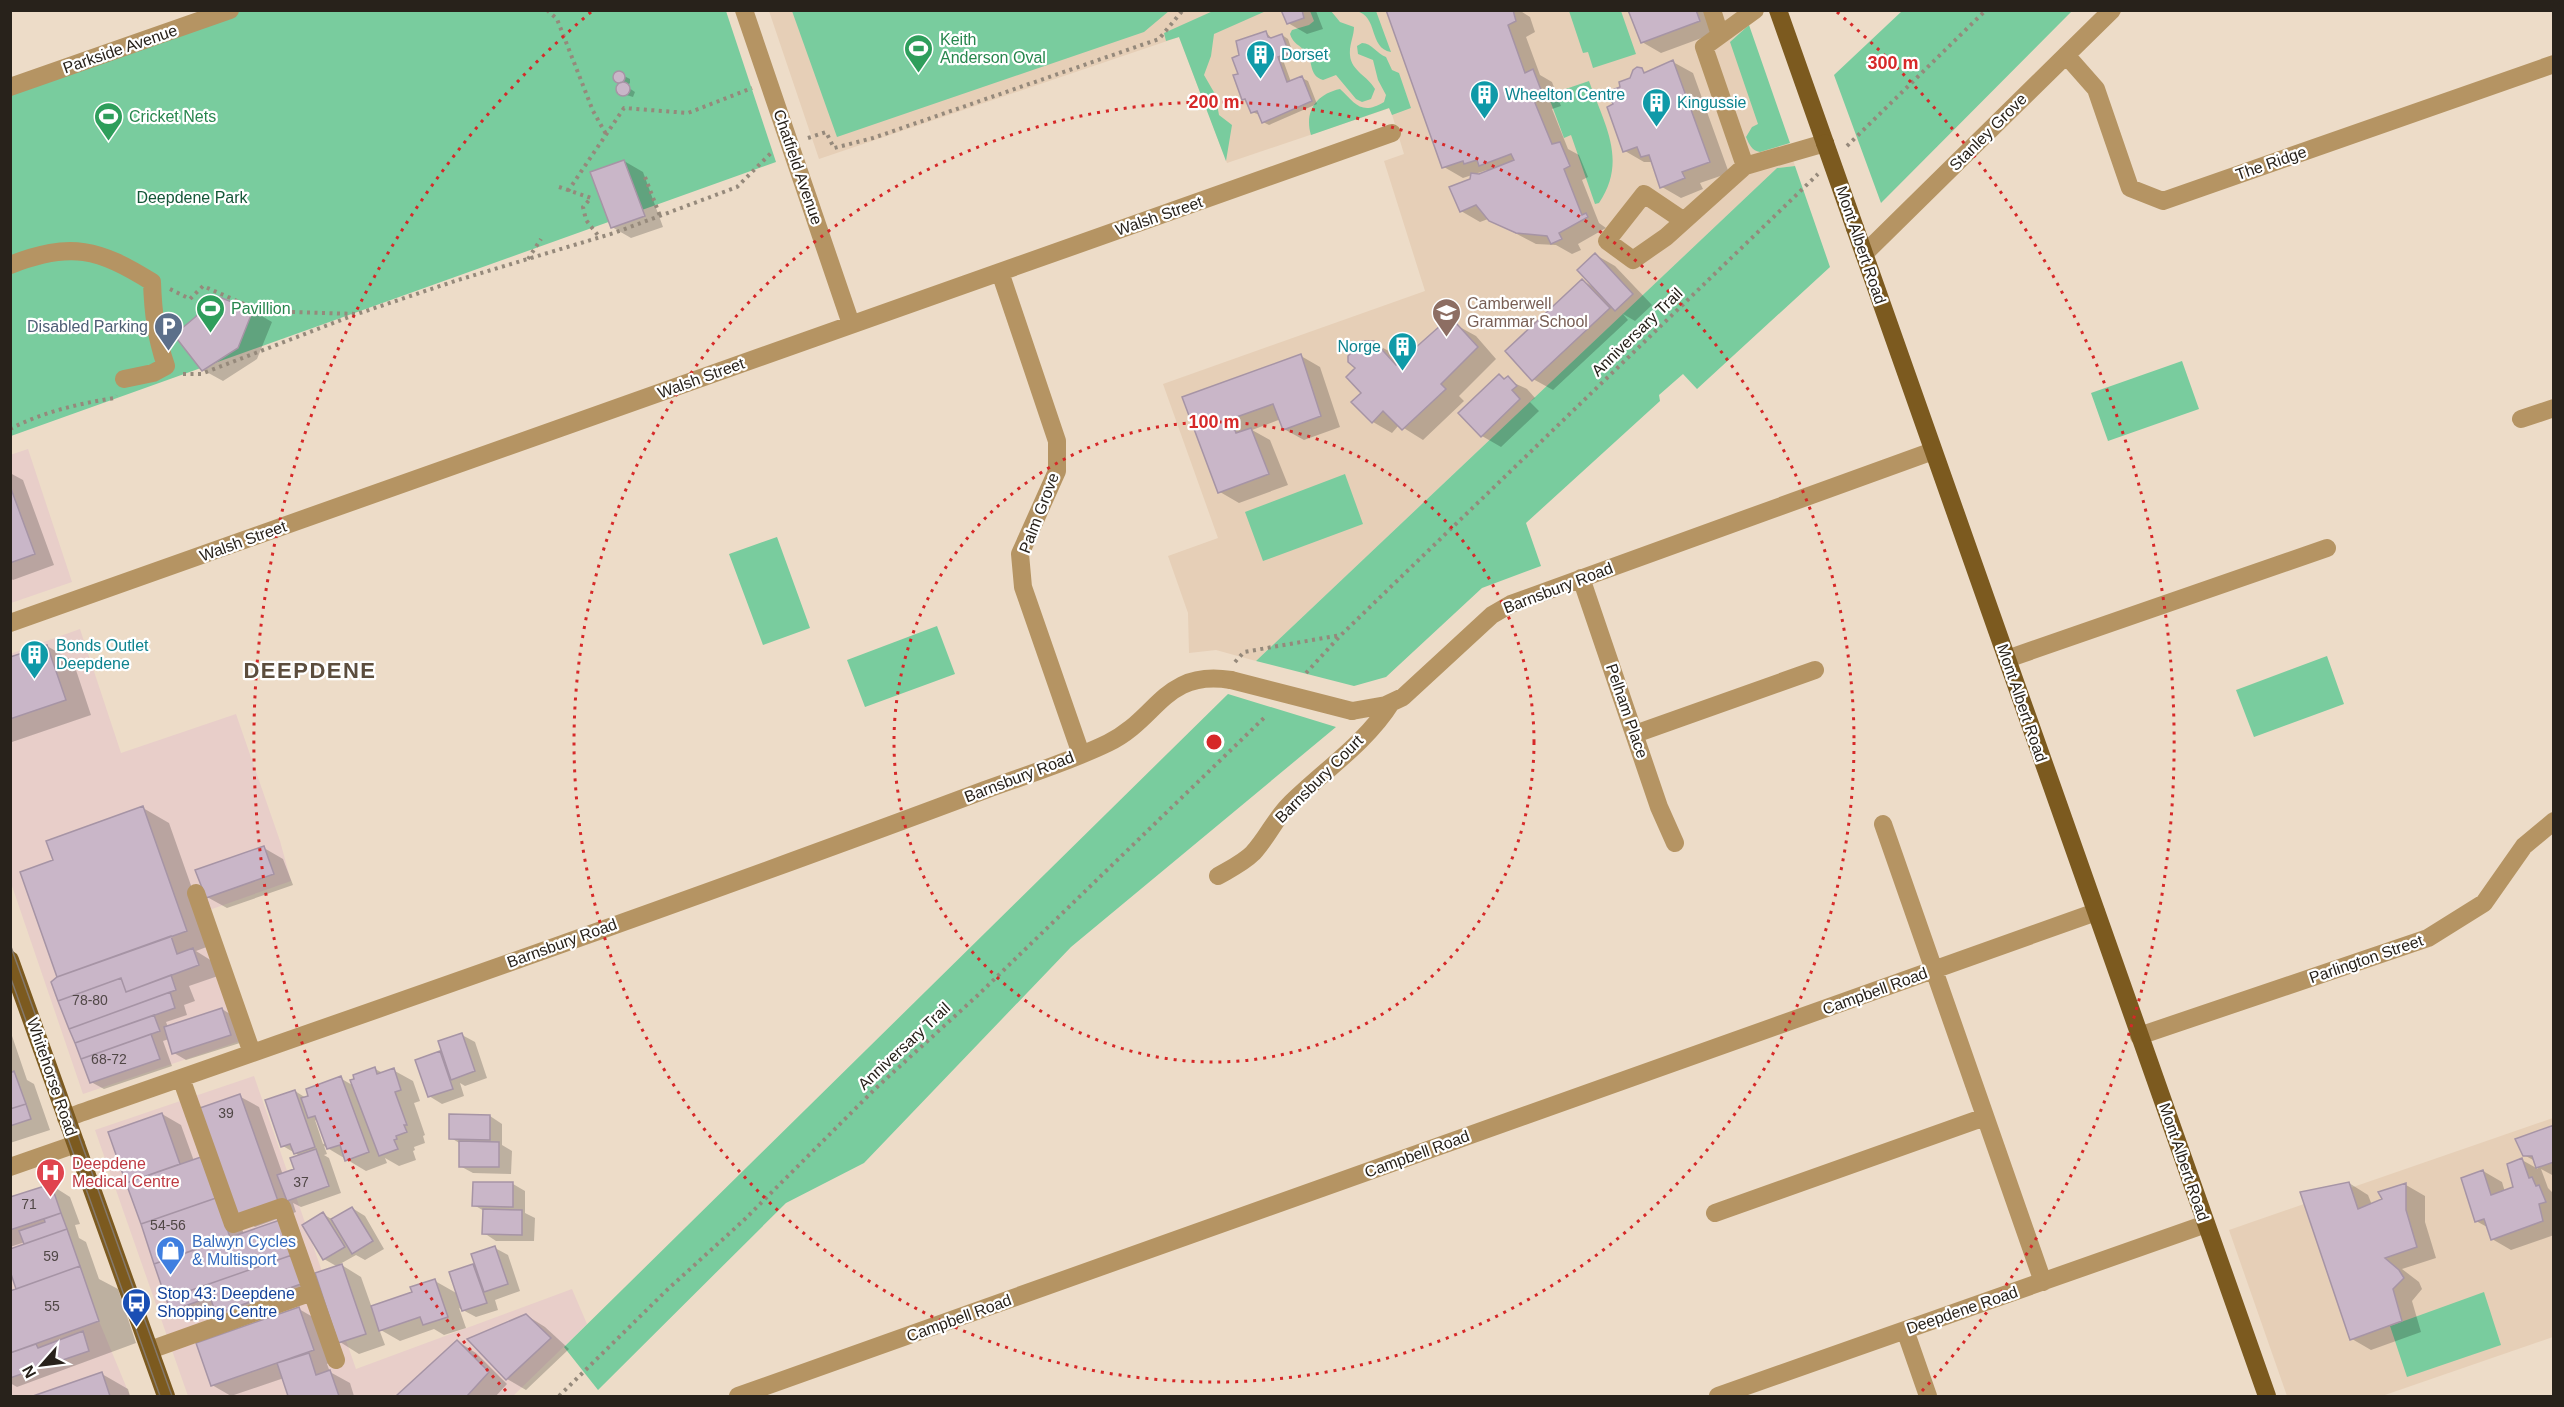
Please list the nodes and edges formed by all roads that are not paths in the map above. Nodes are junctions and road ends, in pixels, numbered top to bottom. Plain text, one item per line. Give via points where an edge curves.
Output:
1 (230, 10) edge
2 (744, 10) edge
3 (1712, 10) edge
4 (1755, 10) edge
5 (1778, 10) edge
6 (2112, 10) edge
7 (1720, 35) junction
8 (2066, 55) junction
9 (2553, 64) edge
10 (10, 87) edge
11 (1392, 134) dead end
12 (1832, 147) junction
13 (1745, 166) junction
14 (1682, 222) dead end
15 (1864, 254) junction
16 (10, 265) edge
17 (1000, 272) junction
18 (851, 324) junction
19 (124, 379) road end
20 (2553, 408) edge
21 (2521, 419) dead end
22 (1933, 451) junction
23 (2327, 548) dead end
24 (1581, 579) junction
25 (10, 623) edge
26 (2007, 659) junction
27 (1815, 669) dead end
28 (1391, 703) junction
29 (1635, 734) junction
30 (1081, 754) junction
31 (2553, 821) edge
32 (1883, 824) dead end
33 (1675, 843) dead end
34 (1218, 876) dead end
35 (195, 893) dead end
36 (2096, 912) junction
37 (10, 960) edge
38 (1933, 970) junction
39 (2139, 1036) junction
40 (252, 1053) junction
41 (182, 1078) junction
42 (1985, 1117) junction
43 (66, 1118) junction
44 (76, 1144) junction
45 (10, 1167) edge
46 (1715, 1213) dead end
47 (2206, 1224) junction
48 (2043, 1282) junction
49 (312, 1292) junction
50 (1905, 1330) junction
51 (150, 1350) junction
52 (336, 1360) dead end
53 (166, 1396) edge
54 (738, 1396) edge
55 (1718, 1396) edge
56 (1928, 1396) edge
57 (2267, 1396) edge

1 - 10 street, Parkside Avenue
2 - 18 street, Chatfield Avenue via 784,144
3 - 7 street
4 - 7 street
5 - 12 main road, Mont Albert Road
6 - 8 street, Stanley Grove
7 - 13 street via 1704,47
8 - 9 street, The Ridge via 2096,89 2130,188 2163,201
8 - 15 street, Stanley Grove
11 - 17 street, Walsh Street
12 - 13 street
12 - 15 main road, Mont Albert Road, bridge
13 - 14 street
15 - 22 main road, Mont Albert Road
16 - 19 street via 45,253 86,251 123,264 152,282 153,317 166,366
17 - 18 street, Walsh Street
17 - 30 street, Palm Grove via 1057,441 1057,471 1020,554 1023,587
18 - 25 street, Walsh Street
20 - 21 street
22 - 24 street, Barnsbury Road
22 - 26 main road, Mont Albert Road
23 - 26 street
24 - 28 street, Barnsbury Road via 1511,604 1492,615 1407,694
24 - 29 street, Pelham Place
26 - 36 main road, Mont Albert Road
27 - 29 street
28 - 30 street, Barnsbury Road, bridge via 1352,711 1231,680 1200,678 1180,686 1124,734
28 - 34 street, Barnsbury Court via 1380,719 1283,811 1255,851
29 - 33 street, Pelham Place
30 - 40 street, Barnsbury Road
31 - 39 street, Parlington Street via 2524,846 2484,903 2428,938
32 - 38 street
35 - 40 street
36 - 38 street, Campbell Road
36 - 39 main road, Mont Albert Road
37 - 43 main road, Whitehorse Road
38 - 42 street
38 - 54 street, Campbell Road
39 - 47 main road, Mont Albert Road
40 - 41 street, Barnsbury Road
41 - 43 street, Barnsbury Road
41 - 49 street via 233,1224 282,1207
42 - 46 street
42 - 48 street
43 - 44 main road, Whitehorse Road
44 - 45 street
44 - 51 main road, Whitehorse Road
47 - 48 street, Deepdene Road
47 - 57 main road, Mont Albert Road
48 - 50 street, Deepdene Road
49 - 51 street
49 - 52 street
50 - 55 street, Deepdene Road
50 - 56 street
51 - 53 main road, Whitehorse Road

